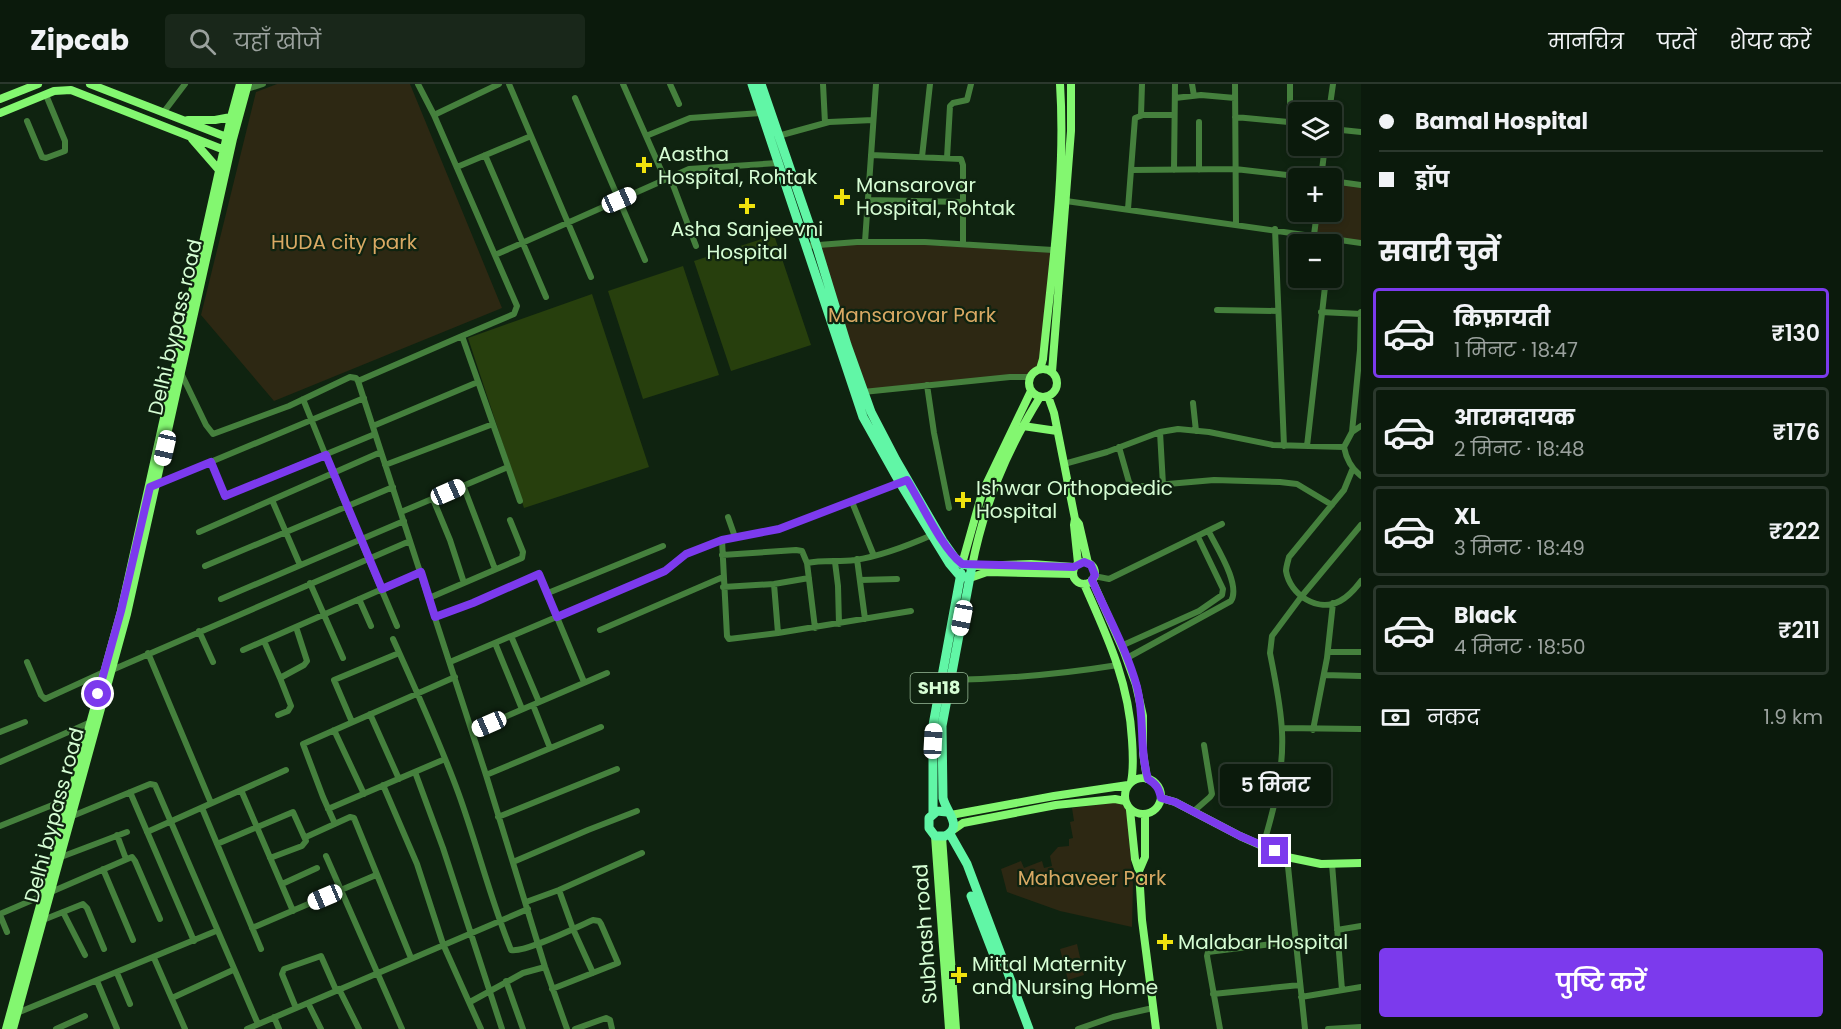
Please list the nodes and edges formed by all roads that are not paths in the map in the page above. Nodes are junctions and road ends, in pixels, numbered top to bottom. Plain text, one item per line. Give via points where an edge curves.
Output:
1 (38, 84) edge
2 (90, 84) edge
3 (186, 84) edge
4 (263, 84) edge
5 (418, 84) edge
6 (499, 84) edge
7 (508, 84) edge
8 (623, 84) edge
9 (670, 84) edge
10 (752, 84) edge
11 (761, 84) edge
12 (823, 84) edge
13 (876, 84) edge
14 (930, 84) edge
15 (971, 84) edge
16 (1071, 84) edge
17 (1142, 84) edge
18 (1175, 84) edge
19 (1192, 84) edge
20 (1235, 84) edge
21 (1290, 84) edge
22 (1333, 84) edge
23 (1062, 85) edge
24 (243, 87) edge
25 (46, 94) junction
26 (1194, 96) junction
27 (575, 98) dead end
28 (1175, 98) junction
29 (1235, 98) junction
30 (0, 99) edge
31 (1290, 102) edge
32 (1330, 102) edge
33 (679, 104) dead end
34 (0, 113) edge
35 (164, 113) junction
36 (761, 113) junction
37 (434, 115) junction
38 (1141, 115) junction
39 (1174, 115) junction
40 (231, 117) junction
41 (1235, 117) junction
42 (182, 120) junction
43 (873, 120) junction
44 (27, 121) dead end
45 (1288, 121) edge
46 (825, 123) junction
47 (1199, 123) dead end
48 (1342, 130) edge
49 (1361, 132) edge
50 (189, 135) junction
51 (531, 135) junction
52 (646, 136) junction
53 (778, 136) junction
54 (230, 138) junction
55 (227, 151) junction
56 (485, 155) junction
57 (871, 155) junction
58 (922, 157) junction
59 (947, 158) junction
60 (778, 163) junction
61 (457, 167) junction
62 (219, 170) junction
63 (1131, 170) junction
64 (1174, 170) junction
65 (1199, 170) junction
66 (1235, 170) junction
67 (1288, 176) edge
68 (667, 178) junction
69 (1342, 182) edge
70 (1361, 185) edge
71 (619, 200) junction
72 (868, 200) junction
73 (1066, 201) junction
74 (962, 202) junction
75 (1128, 209) junction
76 (568, 222) junction
77 (1236, 224) junction
78 (1275, 229) junction
79 (1308, 234) edge
80 (522, 242) junction
81 (865, 242) junction
82 (1342, 242) edge
83 (963, 243) junction
84 (1361, 243) edge
85 (816, 244) junction
86 (696, 246) dead end
87 (806, 246) junction
88 (1053, 250) junction
89 (495, 255) junction
90 (645, 260) dead end
91 (591, 277) dead end
92 (1325, 288) edge
93 (546, 297) dead end
94 (1217, 310) dead end
95 (1278, 311) junction
96 (1322, 312) junction
97 (1361, 313) edge
98 (462, 336) junction
99 (844, 346) junction
100 (1040, 369) junction
101 (1052, 372) junction
102 (182, 373) junction
103 (1030, 377) junction
104 (358, 381) junction
105 (478, 382) junction
106 (927, 385) junction
107 (864, 392) junction
108 (1031, 392) junction
109 (1044, 396) junction
110 (364, 398) junction
111 (303, 399) junction
112 (1193, 403) dead end
113 (312, 420) junction
114 (493, 424) junction
115 (373, 426) junction
116 (1023, 426) junction
117 (1361, 426) edge
118 (1057, 431) junction
119 (1196, 431) junction
120 (1160, 432) junction
121 (1352, 432) junction
122 (375, 434) junction
123 (1284, 446) junction
124 (1307, 446) junction
125 (1119, 447) junction
126 (1344, 447) junction
127 (381, 452) junction
128 (326, 455) junction
129 (211, 462) junction
130 (1064, 464) junction
131 (385, 465) junction
132 (507, 467) junction
133 (1353, 468) junction
134 (333, 473) junction
135 (1361, 476) edge
136 (903, 482) junction
137 (153, 485) junction
138 (463, 485) junction
139 (1163, 485) junction
140 (393, 488) junction
141 (433, 499) junction
142 (272, 500) junction
143 (520, 501) dead end
144 (852, 502) junction
145 (1332, 505) junction
146 (346, 506) junction
147 (949, 508) dead end
148 (401, 512) junction
149 (728, 517) dead end
150 (1075, 519) junction
151 (510, 520) dead end
152 (404, 521) junction
153 (1222, 524) dead end
154 (1361, 525) edge
155 (199, 532) dead end
156 (286, 532) junction
157 (1209, 532) junction
158 (932, 535) junction
159 (735, 537) junction
160 (1198, 537) junction
161 (360, 539) junction
162 (722, 540) junction
163 (410, 541) junction
164 (663, 546) dead end
165 (722, 555) junction
166 (874, 556) junction
167 (369, 558) junction
168 (857, 559) junction
169 (835, 562) junction
170 (807, 563) junction
171 (1088, 563) junction
172 (300, 565) junction
173 (967, 565) junction
174 (206, 566) dead end
175 (1075, 568) junction
176 (495, 569) junction
177 (421, 572) junction
178 (723, 577) junction
179 (965, 577) junction
180 (809, 578) junction
181 (897, 579) dead end
182 (860, 580) junction
183 (1090, 580) junction
184 (1361, 581) edge
185 (310, 583) junction
186 (464, 583) junction
187 (774, 584) junction
188 (723, 587) junction
189 (382, 589) junction
190 (548, 593) junction
191 (1301, 597) junction
192 (429, 598) junction
193 (221, 599) dead end
194 (360, 599) junction
195 (1333, 603) junction
196 (911, 612) dead end
197 (324, 615) junction
198 (435, 617) junction
199 (557, 617) junction
200 (866, 620) junction
201 (839, 624) junction
202 (371, 626) dead end
203 (398, 626) dead end
204 (296, 627) junction
205 (815, 628) junction
206 (600, 630) dead end
207 (200, 631) junction
208 (778, 633) junction
209 (511, 636) junction
210 (393, 639) dead end
211 (264, 641) junction
212 (495, 643) junction
213 (1121, 646) junction
214 (243, 651) dead end
215 (1328, 652) junction
216 (1361, 652) edge
217 (399, 653) junction
218 (148, 654) junction
219 (343, 658) dead end
220 (1127, 658) junction
221 (27, 662) dead end
222 (213, 662) dead end
223 (450, 662) junction
224 (1118, 665) junction
225 (108, 671) junction
226 (607, 673) dead end
227 (1324, 675) junction
228 (1361, 676) edge
229 (454, 677) junction
230 (280, 678) junction
231 (950, 680) junction
232 (585, 682) junction
233 (417, 694) junction
234 (536, 704) junction
235 (522, 710) junction
236 (370, 714) junction
237 (278, 715) dead end
238 (94, 718) junction
239 (25, 722) dead end
240 (352, 722) junction
241 (601, 727) dead end
242 (1282, 728) junction
243 (1361, 729) edge
244 (334, 730) junction
245 (1313, 730) junction
246 (0, 732) edge
247 (472, 732) junction
248 (1204, 745) dead end
249 (550, 748) junction
250 (445, 759) junction
251 (0, 762) edge
252 (617, 769) dead end
253 (286, 770) dead end
254 (414, 772) junction
255 (486, 775) junction
256 (399, 779) junction
257 (1148, 779) junction
258 (1130, 784) junction
259 (383, 785) junction
260 (241, 790) junction
261 (74, 792) junction
262 (130, 792) junction
263 (364, 794) junction
264 (1161, 798) junction
265 (1125, 801) junction
266 (211, 803) junction
267 (202, 808) junction
268 (328, 809) junction
269 (1130, 810) junction
270 (637, 811) dead end
271 (1194, 811) junction
272 (949, 813) junction
273 (933, 814) junction
274 (1144, 815) junction
275 (498, 817) junction
276 (68, 818) junction
277 (170, 822) junction
278 (335, 824) junction
279 (0, 826) edge
280 (257, 827) junction
281 (126, 832) dead end
282 (147, 832) junction
283 (945, 834) junction
284 (117, 835) junction
285 (306, 837) junction
286 (217, 844) junction
287 (1263, 846) junction
288 (642, 853) dead end
289 (58, 856) junction
290 (326, 856) dead end
291 (1287, 856) junction
292 (270, 858) junction
293 (126, 859) junction
294 (513, 862) junction
295 (1361, 863) edge
296 (967, 864) junction
297 (1332, 864) junction
298 (317, 868) dead end
299 (102, 869) junction
300 (1139, 871) junction
301 (376, 875) junction
302 (282, 884) junction
303 (341, 890) junction
304 (559, 890) junction
305 (47, 893) junction
306 (527, 905) junction
307 (293, 910) junction
308 (63, 912) junction
309 (0, 915) edge
310 (43, 920) junction
311 (160, 920) dead end
312 (499, 921) junction
313 (1361, 926) edge
314 (252, 928) junction
315 (573, 929) junction
316 (1337, 930) junction
317 (216, 931) junction
318 (7, 932) dead end
319 (471, 933) junction
320 (133, 940) dead end
321 (194, 940) junction
322 (1296, 941) junction
323 (443, 944) junction
324 (538, 944) junction
325 (104, 949) dead end
326 (261, 949) dead end
327 (85, 955) dead end
328 (154, 958) junction
329 (411, 958) junction
330 (947, 959) junction
331 (545, 967) junction
332 (234, 970) junction
333 (117, 973) junction
334 (377, 973) junction
335 (592, 973) junction
336 (97, 981) junction
337 (507, 981) junction
338 (1300, 985) junction
339 (1361, 987) edge
340 (552, 989) junction
341 (337, 990) junction
342 (490, 990) junction
343 (1342, 990) junction
344 (1213, 994) junction
345 (1302, 997) junction
346 (172, 998) junction
347 (470, 1002) junction
348 (308, 1003) junction
349 (130, 1004) dead end
350 (296, 1008) junction
351 (1153, 1008) junction
352 (17, 1013) junction
353 (85, 1016) dead end
354 (274, 1017) junction
355 (258, 1024) junction
356 (1361, 1027) edge
357 (6, 1029) edge
358 (13, 1029) edge
359 (56, 1029) edge
360 (117, 1029) edge
361 (185, 1029) edge
362 (247, 1029) edge
363 (279, 1029) edge
364 (321, 1029) edge
365 (359, 1029) edge
366 (402, 1029) edge
367 (481, 1029) edge
368 (502, 1029) edge
369 (523, 1029) edge
370 (567, 1029) edge
371 (575, 1029) edge
372 (612, 1029) edge
373 (949, 1029) edge
374 (956, 1029) edge
375 (1026, 1029) edge
376 (1034, 1029) edge
377 (1078, 1029) edge
378 (1156, 1029) edge
379 (1220, 1029) edge
380 (1305, 1029) edge
381 (1328, 1029) edge

1 - 30 main road
2 - 35 main road
3 - 35 street
4 - 24 street
5 - 37 street
6 - 37 street
7 - 51 street
8 - 52 street
9 - 33 street
10 - 36 main road
11 - 53 main road
12 - 46 street
13 - 43 street
14 - 58 street
15 - 59 street via 967,100 950,106
16 - 73 main road
17 - 38 street
18 - 28 street
19 - 26 street
20 - 29 street
21 - 31 street
22 - 32 street
23 - 88 main road
24 - 40 main road, Delhi bypass road
24 - 54 main road, Delhi bypass road
25 - 34 main road
25 - 44 street via 66,141 65,151 42,157
25 - 50 main road via 71,90
26 - 28 street
26 - 29 street
27 - 71 street
28 - 39 street
29 - 41 street
35 - 42 main road
36 - 52 street via 690,118
36 - 60 main road
37 - 61 street
38 - 39 street
38 - 63 street via 1134,122
39 - 64 street
40 - 42 main road
40 - 54 main road, Delhi bypass road
41 - 45 street
41 - 66 street
42 - 54 main road
43 - 46 street
43 - 57 street
46 - 53 street
47 - 65 street
48 - 49 street
50 - 55 main road
50 - 62 main road
51 - 56 street
51 - 76 street
52 - 68 street
53 - 85 main road
54 - 55 main road, Delhi bypass road
55 - 62 main road, Delhi bypass road
55 - 102 main road, Delhi bypass road
56 - 61 street
56 - 80 street
57 - 58 street
57 - 72 street
58 - 59 street
59 - 74 street via 959,158 962,162
60 - 68 street via 689,169
60 - 87 main road
61 - 89 street
62 - 137 main road, Delhi bypass road
63 - 64 street
63 - 75 street
64 - 65 street
65 - 66 street
66 - 67 street
66 - 77 street
68 - 71 street
68 - 86 street
69 - 70 street
71 - 76 street
71 - 90 street
72 - 74 street
72 - 81 street
73 - 75 street
73 - 101 main road
74 - 83 street
75 - 77 street
76 - 80 street
76 - 91 street
77 - 78 street
78 - 79 street
78 - 95 street
80 - 89 street
80 - 93 street
81 - 83 street
81 - 85 street
82 - 84 street
83 - 88 street
85 - 87 street
85 - 99 main road
87 - 99 main road
88 - 100 main road
89 - 98 street via 517,310
92 - 96 street
94 - 95 street
95 - 123 street
96 - 97 street
96 - 124 street
97 - 121 street
98 - 104 street
98 - 105 street
99 - 107 main road
99 - 136 main road via 863,417
100 - 101 main road
100 - 103 main road
101 - 109 main road via 1056,386
102 - 111 street via 213,434
102 - 137 main road, Delhi bypass road
103 - 106 street
103 - 108 main road
104 - 110 street
104 - 111 street via 350,377
105 - 114 street
105 - 115 street
106 - 107 street
106 - 147 street
107 - 136 main road
108 - 109 main road
108 - 173 main road via 982,493
109 - 116 main road
109 - 118 main road
110 - 113 street
110 - 115 street
111 - 113 street
112 - 119 street
113 - 128 street
113 - 129 street
114 - 131 street
114 - 132 street
115 - 122 street
116 - 118 main road
116 - 173 main road via 1000,470
117 - 121 street
118 - 130 main road
119 - 120 street
119 - 123 street
120 - 125 street
120 - 139 street
121 - 126 street
122 - 127 street
122 - 128 street
123 - 124 street
124 - 126 street
125 - 130 street
125 - 139 street via 1133,487
126 - 133 street
127 - 131 street
127 - 134 street
128 - 129 street via 225,496
128 - 134 street
129 - 137 street
130 - 150 main road
131 - 140 street
132 - 138 street
132 - 143 street
133 - 135 street
133 - 145 street via 1344,490
134 - 142 street
134 - 146 street
136 - 144 street
136 - 158 main road
136 - 173 main road via 955,558
137 - 225 main road, Delhi bypass road
138 - 141 street
138 - 176 street
139 - 145 street via 1214,480 1297,484
140 - 146 street
140 - 148 street
141 - 148 street
141 - 186 street
142 - 155 street
142 - 156 street
144 - 159 street via 779,529
144 - 166 street
145 - 191 street via 1289,557 1286,570
146 - 156 street
146 - 161 street
148 - 152 street
149 - 159 street
150 - 171 main road
150 - 175 main road
151 - 176 street via 524,556
152 - 161 street
152 - 163 street
153 - 157 street
154 - 191 street
156 - 172 street
156 - 174 street
157 - 160 street
157 - 220 street via 1234,585 1231,602
158 - 166 street
158 - 179 main road via 949,563
159 - 162 street
160 - 183 street via 1110,579
160 - 213 street via 1223,589 1222,595 1199,611
161 - 167 street
161 - 172 street
162 - 165 street
162 - 199 street via 686,554 665,571
163 - 167 street
163 - 177 street
164 - 190 street
165 - 170 street via 796,550 802,551
165 - 178 street
166 - 168 street
167 - 185 street
167 - 189 street
168 - 169 street
168 - 182 street
169 - 170 street
169 - 201 street
170 - 180 street
171 - 175 main road
171 - 183 main road via 1094,570
172 - 193 street
173 - 175 main road
173 - 179 main road, SH18
175 - 179 main road via 987,572
175 - 183 main road via 1077,582
176 - 186 street
177 - 189 street
177 - 192 street
178 - 188 street
178 - 206 street
179 - 231 main road, SH18
179 - 273 main road, SH18 via 933,725
180 - 187 street
180 - 205 street
181 - 182 street
182 - 200 street
183 - 213 main road
183 - 224 main road
184 - 195 street via 1351,593
185 - 197 street
185 - 207 street
186 - 192 street
187 - 188 street
187 - 208 street
188 - 208 street via 729,639
189 - 194 street
189 - 203 street
190 - 198 street via 537,574
190 - 199 street
191 - 195 street via 1311,603
191 - 242 street via 1271,640
192 - 198 street
194 - 197 street
194 - 202 street
195 - 215 street
196 - 200 street
197 - 204 street
197 - 219 street
198 - 223 street
199 - 209 street
199 - 232 street
200 - 201 street
201 - 205 street
204 - 211 street
204 - 230 street via 307,661
205 - 208 street
207 - 218 street
207 - 222 street
209 - 212 street
209 - 234 street
210 - 217 street
211 - 214 street
211 - 230 street
212 - 223 street
212 - 235 street
213 - 220 main road
215 - 216 street
215 - 227 street
217 - 233 street
217 - 240 street via 334,680
218 - 225 street
218 - 266 street
220 - 257 main road via 1143,716
221 - 225 street via 45,699
223 - 229 street
224 - 231 street via 990,680
224 - 258 main road via 1131,715 1134,770
225 - 238 main road, Delhi bypass road
226 - 232 street
227 - 228 street
227 - 245 street
229 - 233 street
229 - 247 street
230 - 237 street via 291,706
231 - 272 main road, SH18 via 941,756 943,798
232 - 234 street
233 - 236 street
233 - 250 street
234 - 235 street
234 - 249 street
235 - 247 street
236 - 240 street
236 - 256 street
238 - 251 street
238 - 261 main road, Delhi bypass road
239 - 246 street
240 - 244 street
241 - 249 street
242 - 245 street
242 - 287 street via 1278,785
243 - 245 street
244 - 263 street
244 - 268 street via 303,744
247 - 255 street
248 - 271 street via 1212,794
249 - 255 street
250 - 254 street
250 - 312 street
252 - 275 street
253 - 260 street
254 - 256 street
254 - 319 street
255 - 275 street
256 - 259 street
257 - 258 main road
257 - 264 main road via 1160,790
258 - 265 main road
258 - 272 main road
259 - 263 street
259 - 323 street via 417,864
260 - 266 street
260 - 280 street
261 - 276 main road, Delhi bypass road
261 - 279 street
262 - 276 street
262 - 277 street via 155,785
262 - 282 street
263 - 268 street
264 - 271 main road
264 - 274 main road via 1158,806
265 - 269 main road
265 - 283 main road via 1056,805 963,823
266 - 267 street
267 - 277 street
267 - 286 street
268 - 278 street
269 - 274 main road
269 - 300 main road
270 - 294 street
271 - 287 main road
272 - 273 main road
272 - 283 main road, SH18 via 954,819
273 - 283 main road, SH18 via 928,823 931,832
274 - 300 main road via 1145,857
275 - 294 street
276 - 289 main road, Delhi bypass road
277 - 282 street
277 - 317 street
278 - 285 street
278 - 301 street via 354,818
280 - 285 street via 293,812
280 - 286 street
280 - 292 street
281 - 284 street
282 - 321 street
283 - 296 main road, SH18
283 - 330 main road, Subhash road via 940,877
284 - 289 street
284 - 293 street
285 - 292 street via 302,846
286 - 314 street
287 - 291 main road
288 - 304 street
289 - 305 main road, Delhi bypass road
290 - 303 street
291 - 297 main road
291 - 322 street
292 - 302 street
293 - 299 street
293 - 311 street via 132,857 135,861
294 - 306 street
295 - 297 main road
296 - 375 main road
296 - 375 main road, SH18 via 968,886
296 - 376 main road, SH18 via 978,881
297 - 316 street
298 - 302 street
299 - 305 street
299 - 320 street
300 - 351 main road
301 - 303 street
301 - 329 street
302 - 307 street
303 - 307 street
303 - 334 street
304 - 306 street
304 - 315 street
305 - 309 street
305 - 310 main road, Delhi bypass road
305 - 357 main road, Delhi bypass road
306 - 312 street
306 - 324 street
307 - 314 street
308 - 310 street
308 - 325 street via 85,905
308 - 327 street
309 - 318 street
310 - 352 main road, Delhi bypass road
312 - 319 street
312 - 324 street via 512,951
313 - 316 street
314 - 326 street
315 - 324 street
315 - 335 street
315 - 335 street via 599,921 618,963
316 - 343 street
317 - 321 street
317 - 332 street
319 - 323 street
319 - 342 street
321 - 328 street
322 - 338 street
322 - 344 street via 1209,951
323 - 329 street
323 - 347 street
324 - 331 street
328 - 333 street
328 - 346 street
329 - 334 street
330 - 373 main road, Subhash road
330 - 374 main road, Subhash road
331 - 337 street
331 - 340 street
332 - 346 street
332 - 355 street
333 - 336 street
333 - 349 street
334 - 341 street
334 - 366 street
335 - 340 street
336 - 352 street
336 - 360 street
337 - 342 street
337 - 369 street
338 - 344 street
338 - 345 street
339 - 343 street
340 - 370 street
341 - 348 street
341 - 350 street via 321,956 284,969 282,974
341 - 365 street
342 - 347 street
342 - 368 street
343 - 345 street
344 - 379 street
345 - 380 street
346 - 361 street
347 - 367 street
348 - 350 street
348 - 364 street
350 - 354 street
351 - 377 street
351 - 378 main road
352 - 358 main road, Delhi bypass road
353 - 359 street
354 - 355 street
354 - 363 street
355 - 362 street
356 - 381 street
371 - 372 street via 606,1018

